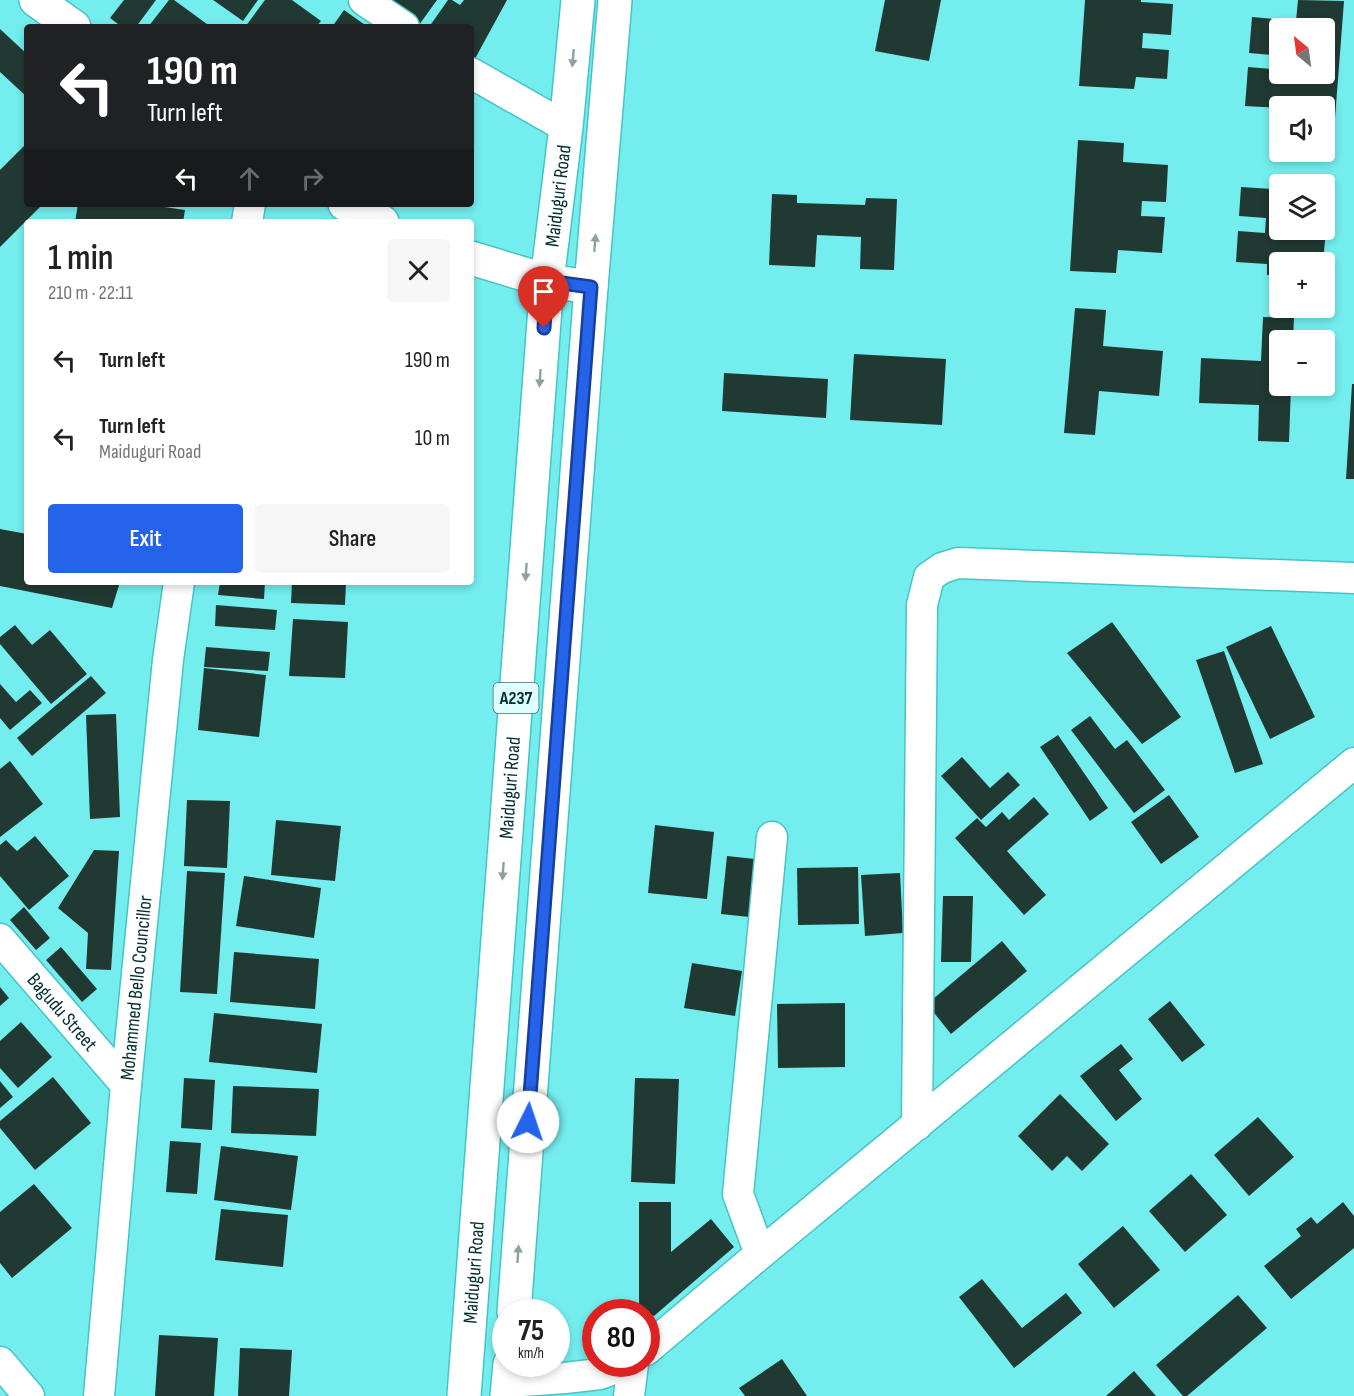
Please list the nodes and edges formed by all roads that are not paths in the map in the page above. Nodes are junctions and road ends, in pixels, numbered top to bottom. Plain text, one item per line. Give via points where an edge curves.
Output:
1 (36, 0) edge
2 (364, 0) edge
3 (578, 0) edge
4 (615, 0) edge
5 (70, 24) edge
6 (400, 24) edge
7 (474, 75) edge
8 (566, 127) junction
9 (351, 207) edge
10 (376, 219) edge
11 (474, 259) edge
12 (547, 281) junction
13 (591, 287) junction
14 (1354, 578) edge
15 (179, 585) edge
16 (1354, 763) edge
17 (772, 837) dead end
18 (0, 939) edge
19 (126, 1085) junction
20 (917, 1125) junction
21 (760, 1254) junction
22 (514, 1299) edge
23 (660, 1338) edge
24 (0, 1362) edge
25 (582, 1376) edge
26 (631, 1377) edge
27 (508, 1381) edge
28 (29, 1396) edge
29 (99, 1396) edge
30 (464, 1396) edge
31 (629, 1396) edge

1 - 5 main road
2 - 6 street
3 -> 8 main road, Maiduguri Road / A237
13 -> 4 main road, Maiduguri Road / A237
7 - 8 street
8 - 12 main road, Maiduguri Road / A237
9 - 10 main road
11 - 12 main road
12 - 13 main road
12 -> 30 main road, Maiduguri Road / A237
22 -> 13 main road, Maiduguri Road / A237
14 - 20 street via 958,563 929,577 922,605
15 - 19 street, Mohammed Bello Councillor
16 - 20 street
17 - 21 street via 738,1194
18 - 19 street, Bagudu Street
19 - 29 street, Mohammed Bello Councillor
20 - 21 street
21 - 23 street
24 - 28 street
25 - 27 street
26 - 31 street

